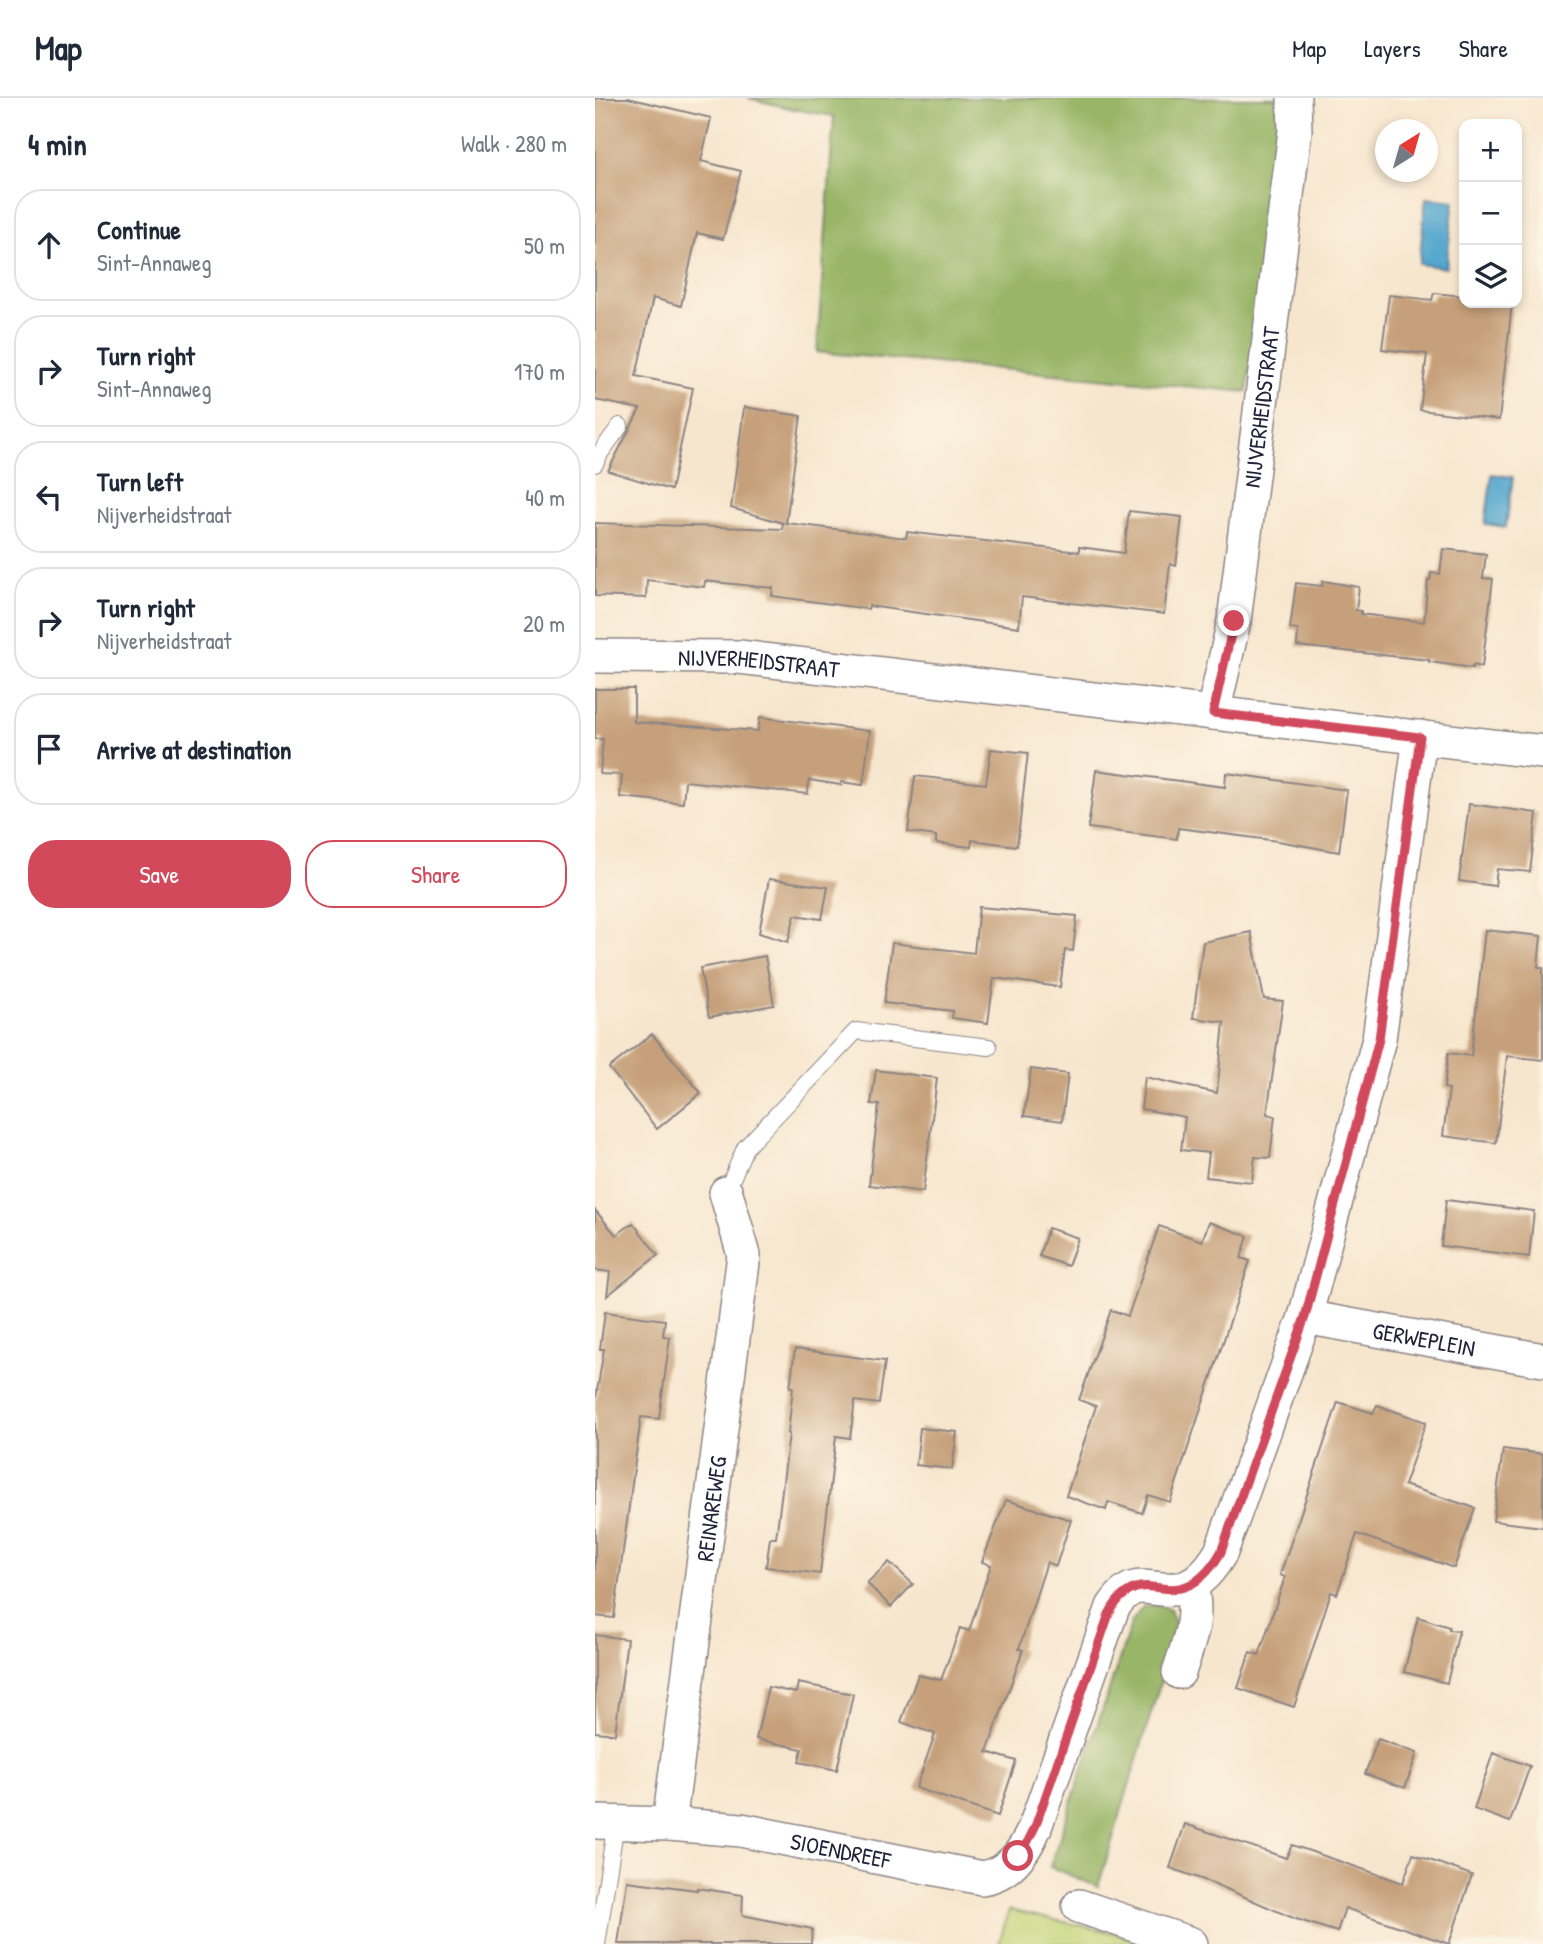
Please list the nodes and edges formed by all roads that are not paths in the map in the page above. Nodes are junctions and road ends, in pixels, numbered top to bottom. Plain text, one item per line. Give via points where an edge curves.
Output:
1 (1294, 98) edge
2 (620, 426) dead end
3 (595, 464) edge
4 (595, 656) edge
5 (1213, 713) junction
6 (1420, 737) junction
7 (1543, 752) edge
8 (989, 1047) dead end
9 (726, 1193) joint
10 (1305, 1317) junction
11 (1543, 1360) edge
12 (1191, 1584) junction
13 (1179, 1672) dead end
14 (605, 1822) edge
15 (669, 1824) junction
16 (1079, 1906) dead end
17 (597, 1944) edge
18 (1191, 1944) edge

1 - 5 street, NIJVERHEIDSTRAAT via 1295,131 1234,621
2 - 3 lane
4 - 5 street, NIJVERHEIDSTRAAT via 739,657
5 - 6 street, NIJVERHEIDSTRAAT
6 - 7 street, NIJVERHEIDSTRAAT
6 - 10 street via 1379,1039
8 - 9 lane via 856,1031 745,1148
9 - 15 street, REINAREWEG via 744,1255
10 - 11 street, GERWEPLEIN
10 - 12 street via 1221,1552
12 - 13 street via 1194,1628
12 - 15 street, SIOENDREEF via 1172,1589 1137,1588 1122,1595 1113,1607 1035,1827 1025,1847 999,1872 982,1878 741,1830
14 - 15 street, SIOENDREEF
14 - 17 lane
16 - 18 street

